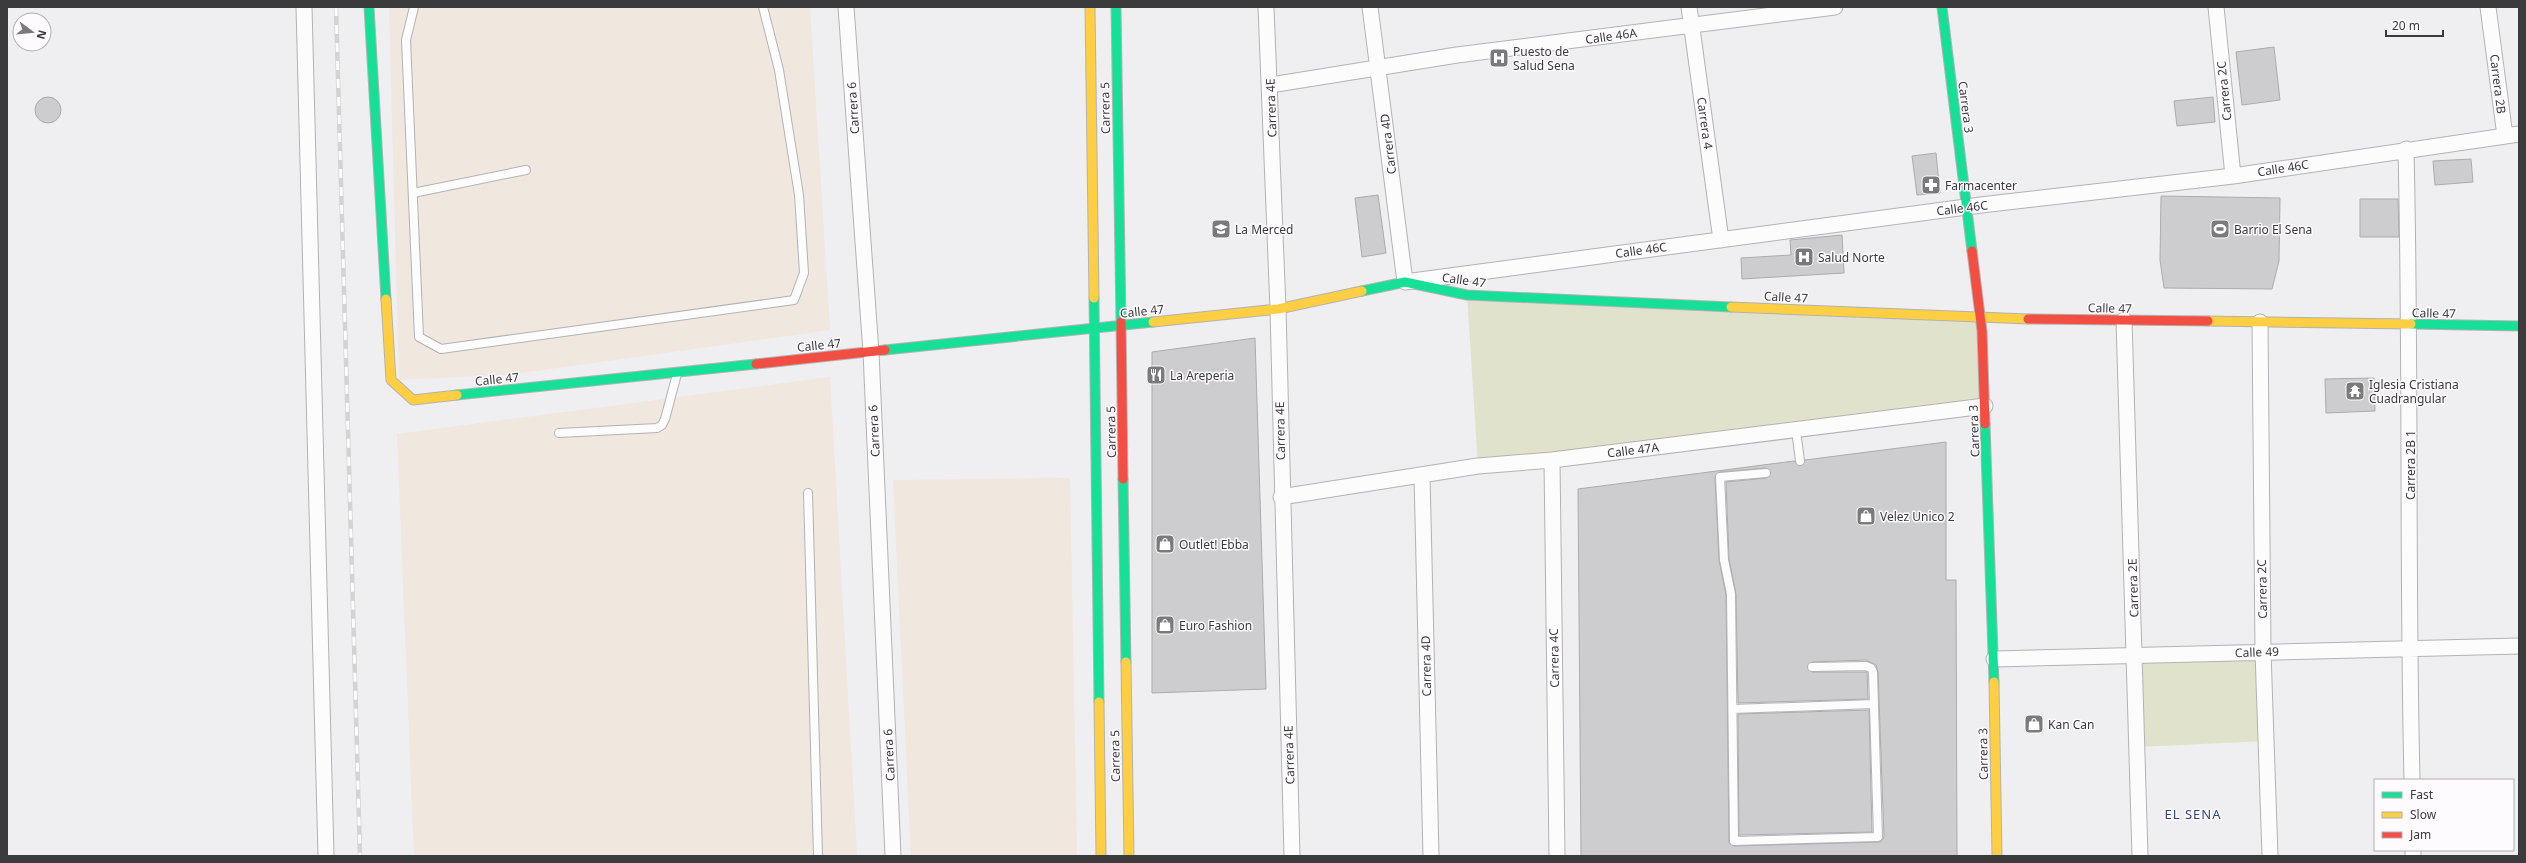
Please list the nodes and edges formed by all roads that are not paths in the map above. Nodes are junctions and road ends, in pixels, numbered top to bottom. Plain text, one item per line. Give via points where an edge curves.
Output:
1 (304, 7) edge
2 (369, 7) edge
3 (414, 7) edge
4 (763, 7) edge
5 (846, 7) edge
6 (1090, 7) edge
7 (1116, 7) edge
8 (1266, 7) edge
9 (1370, 7) edge
10 (1689, 7) edge
11 (1835, 7) edge
12 (1942, 7) edge
13 (2216, 7) edge
14 (2488, 7) edge
15 (1691, 25) junction
16 (1379, 67) junction
17 (1270, 85) junction
18 (2512, 135) edge
19 (2406, 149) junction
20 (526, 170) dead end
21 (2233, 176) junction
22 (413, 193) junction
23 (1966, 207) junction
24 (1721, 240) junction
25 (1405, 282) junction
26 (1278, 309) junction
27 (1980, 317) junction
28 (2124, 320) junction
29 (2260, 322) junction
30 (2410, 324) junction
31 (1121, 325) junction
32 (2519, 326) edge
33 (1094, 328) junction
34 (870, 352) junction
35 (678, 372) junction
36 (1985, 406) junction
37 (1796, 430) junction
38 (559, 433) dead end
39 (1552, 460) junction
40 (1800, 461) dead end
41 (1766, 472) dead end
42 (1422, 476) junction
43 (808, 493) dead end
44 (1281, 497) junction
45 (2519, 646) edge
46 (2409, 648) junction
47 (2263, 652) junction
48 (2135, 656) junction
49 (1994, 659) junction
50 (1812, 667) dead end
51 (1874, 704) junction
52 (1733, 709) junction
53 (2412, 779) edge
54 (326, 856) edge
55 (818, 856) edge
56 (894, 856) edge
57 (1101, 856) edge
58 (1129, 856) edge
59 (1292, 856) edge
60 (1431, 856) edge
61 (1557, 856) edge
62 (1997, 856) edge
63 (2140, 856) edge
64 (2270, 856) edge

1 - 54 street
2 - 35 street, Calle 47 via 391,380 413,400
3 - 22 lane via 406,40
4 - 22 lane via 779,70 799,194 804,273 794,300 441,349 419,337
5 - 34 street, Carrera 6
6 - 33 street, Carrera 5
7 - 31 street, Carrera 5
8 - 17 street, Carrera 4E
9 - 16 street, Carrera 4D
10 - 15 street, Carrera 4
11 - 15 street, Calle 46A
12 - 23 street, Carrera 3
13 - 21 street, Carrera 2C
14 - 18 street, Carrera 2B
15 - 16 street, Calle 46A
15 - 24 street, Carrera 4
16 - 17 street, Calle 46A
16 - 25 street, Carrera 4D
17 - 26 street, Carrera 4E
18 - 19 street, Calle 46C
19 - 21 street, Calle 46C
19 - 30 street, Carrera 2B 1
20 - 22 lane
21 - 23 street, Calle 46C
23 - 24 street, Calle 46C
23 - 27 street, Carrera 3
24 - 25 street, Calle 46C
25 - 26 street, Calle 47
25 - 27 street, Calle 47 via 1467,295
26 - 31 street, Calle 47
26 - 44 street, Carrera 4E
27 - 28 street, Calle 47
27 - 36 street, Carrera 3
28 - 29 street, Calle 47
28 - 48 street, Carrera 2E
29 - 30 street, Calle 47
29 - 47 street, Carrera 2C
30 - 32 street, Calle 47
30 - 46 street, Carrera 2B 1
31 - 33 street, Calle 47
31 - 58 street, Carrera 5
33 - 34 street, Calle 47
33 - 57 street, Carrera 5
34 - 35 street, Calle 47
34 - 56 street, Carrera 6
35 - 38 lane via 665,419 657,428
36 - 37 street, Calle 47A
36 - 49 street, Carrera 3
37 - 39 street, Calle 47A
37 - 40 lane
39 - 42 street, Calle 47A via 1478,466
39 - 61 street, Carrera 4C
41 - 52 lane via 1720,477 1724,560 1731,594
42 - 44 street, Calle 47A
42 - 60 street, Carrera 4D
43 - 55 lane
44 - 59 street, Carrera 4E
45 - 46 street, Calle 49
46 - 47 street, Calle 49
46 - 53 street, Carrera 2B 1
47 - 48 street, Calle 49
47 - 64 street, Carrera 2C
48 - 49 street, Calle 49
48 - 63 street, Carrera 2E
49 - 62 street, Carrera 3
50 - 51 lane via 1871,668
51 - 52 lane
51 - 52 lane via 1878,837 1734,841

